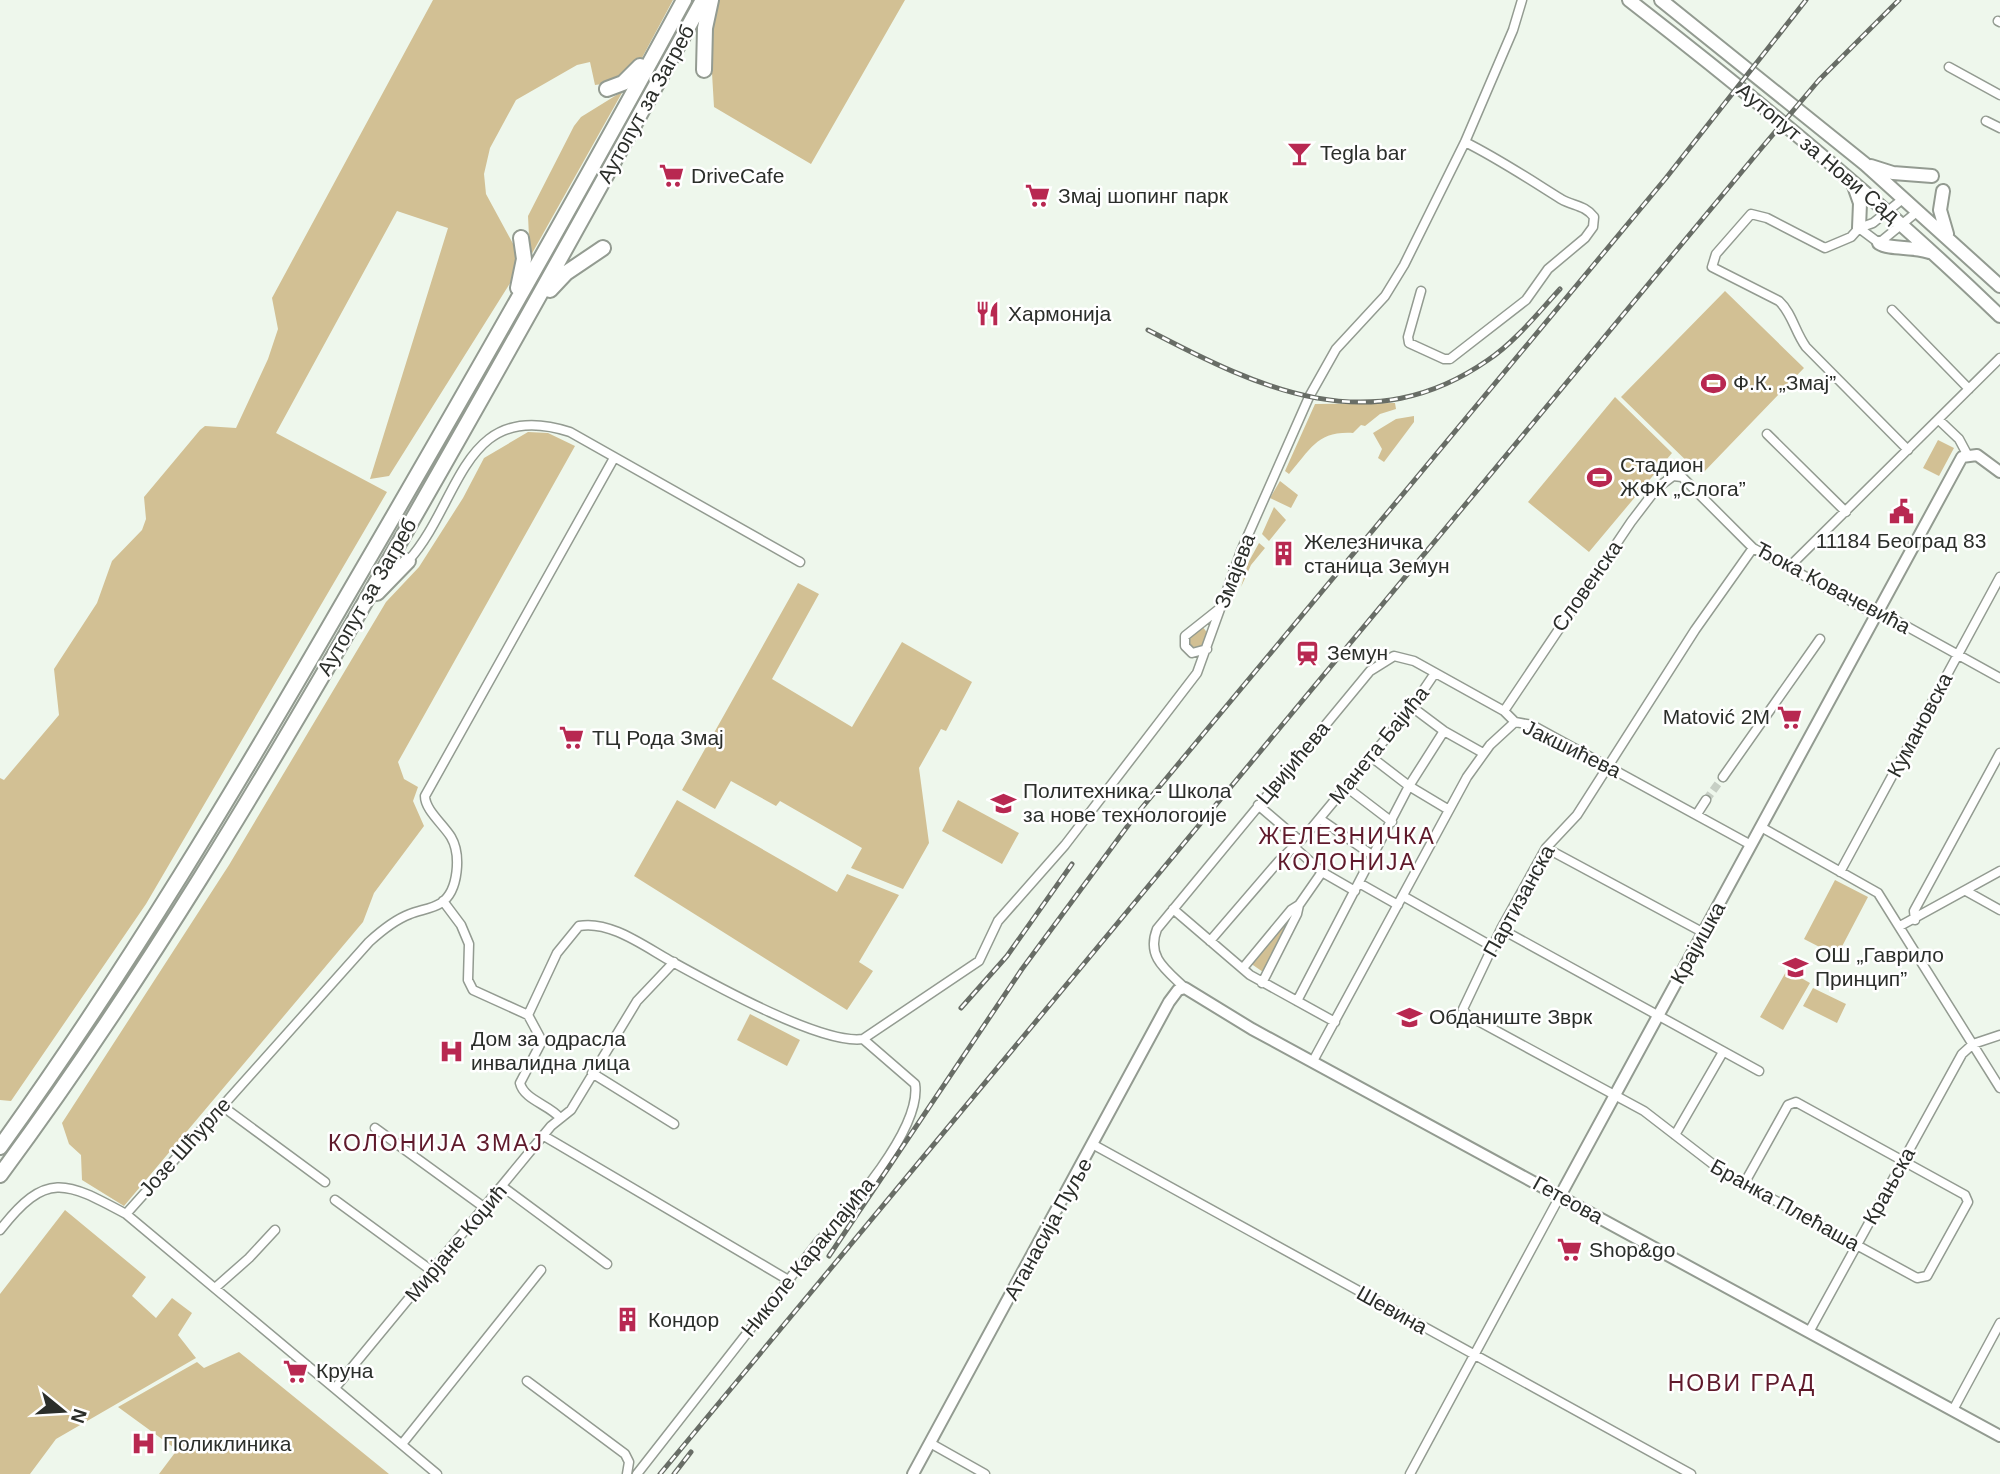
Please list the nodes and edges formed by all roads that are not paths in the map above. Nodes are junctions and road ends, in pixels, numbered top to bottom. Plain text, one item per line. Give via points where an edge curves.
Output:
1 (684, 0) edge
2 (703, 0) edge
3 (711, 0) edge
4 (1522, 0) edge
5 (1528, 0) edge
6 (1629, 0) edge
7 (1661, 0) edge
8 (1513, 30) junction
9 (660, 44) junction
10 (1949, 67) dead end
11 (704, 70) dead end
12 (607, 89) dead end
13 (2000, 95) edge
14 (1986, 121) dead end
15 (2000, 128) edge
16 (1465, 142) junction
17 (1865, 164) junction
18 (1932, 176) dead end
19 (1851, 180) junction
20 (1943, 191) dead end
21 (1904, 198) junction
22 (1918, 211) junction
23 (1888, 212) junction
24 (1902, 224) junction
25 (1859, 228) junction
26 (521, 238) dead end
27 (1951, 240) junction
28 (1879, 243) junction
29 (603, 248) dead end
30 (1939, 257) junction
31 (2000, 286) edge
32 (1421, 291) dead end
33 (532, 310) junction
34 (1892, 310) dead end
35 (512, 311) junction
36 (2000, 316) edge
37 (2000, 359) edge
38 (1969, 389) junction
39 (1939, 420) junction
40 (1767, 434) dead end
41 (1908, 450) junction
42 (1967, 454) junction
43 (614, 458) junction
44 (2000, 472) edge
45 (1682, 477) joint
46 (1846, 512) junction
47 (1753, 548) junction
48 (408, 561) joint
49 (800, 562) dead end
50 (1788, 568) junction
51 (2000, 577) edge
52 (1220, 607) junction
53 (359, 612) junction
54 (1878, 614) junction
55 (1202, 623) junction
56 (1212, 635) junction
57 (1820, 639) dead end
58 (1207, 649) junction
59 (1196, 654) junction
60 (1958, 655) junction
61 (1394, 656) joint
62 (1197, 673) junction
63 (1435, 673) junction
64 (2000, 678) edge
65 (1412, 707) junction
66 (1504, 711) junction
67 (1515, 722) junction
68 (1444, 731) junction
69 (1483, 753) junction
70 (2000, 753) edge
71 (1370, 756) junction
72 (1607, 765) junction
73 (1723, 776) tunnel mouth
74 (1345, 786) junction
75 (1409, 786) junction
76 (1706, 800) tunnel mouth
77 (1258, 805) junction
78 (1449, 810) junction
79 (1697, 814) junction
80 (1320, 819) junction
81 (1392, 822) junction
82 (1761, 827) junction
83 (1297, 844) junction
84 (1751, 845) junction
85 (1546, 848) junction
86 (1372, 855) junction
87 (1322, 872) junction
88 (1840, 872) junction
89 (2000, 872) edge
90 (1357, 887) junction
91 (1966, 891) junction
92 (1403, 896) junction
93 (443, 901) junction
94 (1299, 905) junction
95 (1398, 905) junction
96 (1173, 909) junction
97 (2000, 910) edge
98 (1915, 920) junction
99 (1900, 926) junction
100 (1501, 929) junction
101 (1704, 933) junction
102 (1210, 941) junction
103 (1153, 946) joint
104 (1493, 947) junction
105 (674, 962) junction
106 (1243, 968) junction
107 (1262, 983) junction
108 (1185, 988) junction
109 (1297, 1001) junction
110 (1463, 1009) joint
111 (528, 1015) junction
112 (1659, 1015) junction
113 (1335, 1022) junction
114 (2000, 1035) edge
115 (863, 1039) junction
116 (1973, 1044) junction
117 (1723, 1052) junction
118 (1313, 1061) junction
119 (1759, 1071) dead end
120 (592, 1073) junction
121 (2000, 1088) edge
122 (1616, 1094) junction
123 (222, 1106) junction
124 (560, 1118) junction
125 (674, 1124) dead end
126 (375, 1128) dead end
127 (1675, 1135) junction
128 (544, 1136) junction
129 (1094, 1145) junction
130 (0, 1147) edge
131 (1903, 1160) junction
132 (0, 1175) edge
133 (325, 1182) dead end
134 (1744, 1184) junction
135 (503, 1187) junction
136 (1560, 1196) junction
137 (335, 1200) dead end
138 (485, 1208) junction
139 (126, 1214) junction
140 (0, 1230) edge
141 (275, 1230) dead end
142 (1856, 1245) junction
143 (607, 1264) dead end
144 (541, 1270) dead end
145 (432, 1272) junction
146 (790, 1281) junction
147 (215, 1288) junction
148 (2000, 1323) edge
149 (1809, 1332) junction
150 (1475, 1355) junction
151 (527, 1381) dead end
152 (335, 1388) junction
153 (1953, 1410) junction
154 (2000, 1436) edge
155 (930, 1443) junction
156 (402, 1444) junction
157 (437, 1474) edge
158 (627, 1474) edge
159 (637, 1474) edge
160 (913, 1474) edge
161 (985, 1474) edge
162 (1410, 1474) edge
163 (1691, 1474) edge

1 - 9 highway, Аутопут за Загреб
2 - 33 highway, Аутопут за Загреб
3 - 11 highway
4 - 8 street, Змајева
5 - 8 street, Змајева
6 - 19 main road, Аутопут за Нови Сад
7 - 17 main road, Аутопут за Нови Сад
8 - 16 street, Змајева
9 - 12 highway via 629,79
9 - 35 highway, Аутопут за Загреб
10 - 13 street
14 - 15 street
16 - 32 street via 1520,170 1564,201 1583,206 1594,217 1593,227 1548,269 1515,310 1450,359 1409,343
16 - 52 street, Змајева via 1391,286 1336,349 1320,375
17 - 18 main road
17 - 21 main road, Аутопут за Нови Сад
19 - 23 main road, Аутопут за Нови Сад
19 - 25 main road via 1860,203
20 - 27 main road via 1941,219
21 - 22 main road, Аутопут за Нови Сад
21 - 23 street
22 - 24 street
22 - 27 main road, Аутопут за Нови Сад
23 - 24 main road, Аутопут за Нови Сад
23 - 25 street
24 - 28 street
24 - 30 main road, Аутопут за Нови Сад
25 - 28 street
25 - 41 street via 1844,241 1825,248 1752,214 1716,254 1712,267 1787,309 1806,347
26 - 35 highway via 523,268
27 - 31 main road, Аутопут за Нови Сад
28 - 30 main road via 1916,247
29 - 33 highway via 566,273
30 - 36 main road, Аутопут за Нови Сад
33 - 53 highway, Аутопут за Загреб
34 - 38 street
35 - 130 highway, Аутопут за Загреб via 192,859
37 - 38 street
38 - 39 street
39 - 41 street
39 - 42 street
40 - 46 street
41 - 46 street
42 - 44 main road via 1982,458
42 - 54 main road, Крајишка
43 - 48 street via 570,432 542,425 525,424 492,436 469,459
43 - 49 street
43 - 93 street via 425,796 452,838 457,858 451,889
45 - 47 street, Ђока Ковачевића
45 - 66 street, Словенска via 1668,479 1631,522
46 - 50 street
47 - 50 street, Ђока Ковачевића
47 - 72 street, Партизанска
48 - 53 highway
50 - 54 street, Ђока Ковачевића
51 - 60 street, Кумановска
52 - 55 street
52 - 56 street, Змајева
53 - 132 highway, Аутопут за Загреб via 160,943
54 - 60 street, Ђока Ковачевића
54 - 82 main road, Крајишка
55 - 56 street
55 - 59 street via 1184,639 1188,650
56 - 58 street, Змајева
57 - 73 street
58 - 59 street
58 - 62 street, Змајева
59 - 62 street
60 - 64 street, Ђока Ковачевића
60 - 88 street, Кумановска
61 - 63 street, Јакшићева via 1409,658
61 - 77 street, Цвијићева via 1370,671
62 - 115 street, Змајева via 1098,804 998,922 979,961
63 - 65 street, Манета Бајића
63 - 66 street, Јакшићева
65 - 68 street
65 - 71 street, Манета Бајића
66 - 67 street, Јакшићева
67 - 69 street
67 - 72 street, Јакшићева via 1532,725
68 - 69 street
68 - 75 street
69 - 78 street
70 - 98 street via 1914,911
71 - 74 street, Манета Бајића
71 - 75 street
72 - 79 street, Јакшићева
72 - 85 street, Партизанска via 1577,815
74 - 80 street, Манета Бајића
74 - 81 street
75 - 78 street
75 - 81 street
76 - 79 street
77 - 83 street
77 - 96 street, Цвијићева
78 - 92 street
79 - 84 street, Јакшићева
80 - 83 street, Манета Бајића
80 - 86 street
81 - 86 street
82 - 84 main road, Крајишка
82 - 88 street
83 - 87 street
83 - 102 street, Манета Бајића
84 - 101 main road, Крајишка
85 - 100 street, Партизанска
85 - 101 street
86 - 90 street
87 - 90 street
87 - 94 street
88 - 99 street via 1878,893
89 - 91 street
90 - 95 street
90 - 109 street
91 - 97 street
91 - 98 street
92 - 95 street
92 - 104 street
93 - 111 street via 469,944 471,987
93 - 123 street, Јозе Шћурле via 400,918 369,942
94 - 106 street
94 - 107 street
95 - 113 street
96 - 102 street
96 - 103 street, Цвијићева via 1157,929
98 - 99 street
99 - 116 street
100 - 104 street, Партизанска
100 - 112 street
101 - 112 main road, Крајишка
102 - 106 street
103 - 108 street, Гетеова via 1156,959
104 - 110 street, Партизанска
105 - 111 street via 620,934 579,926 557,953
105 - 115 street via 811,1031
105 - 120 street, Мирјане Коџић via 637,1001
106 - 107 street
107 - 109 street
108 - 118 main road, Гетеова
108 - 129 main road, Атанасија Пуље via 1169,1002
109 - 113 street
110 - 122 street, Бранка Плећаша
111 - 124 street via 542,1041 520,1087
112 - 117 street
112 - 122 main road, Крајишка
113 - 118 street
114 - 116 street
115 - 146 street, Николе Караклајића via 915,1084 911,1109 898,1142
116 - 121 street
116 - 131 street, Крањска via 1959,1060
117 - 119 street
117 - 127 street
118 - 136 main road, Гетеова
120 - 124 street, Мирјане Коџић via 571,1110
120 - 125 street
122 - 127 street, Бранка Плећаша
122 - 136 main road, Крајишка
123 - 133 street
123 - 139 street, Јозе Шћурле
124 - 128 street, Мирјане Коџић
126 - 138 street
127 - 134 street, Бранка Плећаша via 1706,1162
128 - 135 street, Мирјане Коџић
128 - 146 street
129 - 150 street, Шевина
129 - 155 main road, Атанасија Пуље
131 - 134 street via 1793,1102
131 - 142 street, Крањска
131 - 142 street, Бранка Плећаша via 1967,1197 1927,1276 1917,1278
134 - 142 street, Бранка Плећаша
135 - 138 street, Мирјане Коџић
135 - 143 street
136 - 149 main road, Гетеова
136 - 150 street, Крајишка
137 - 145 street
138 - 145 street, Мирјане Коџић
139 - 140 street via 64,1186 37,1192 23,1201
139 - 147 street, Јозе Шћурле
141 - 147 street
142 - 149 street, Крањска
144 - 156 street
145 - 152 street, Мирјане Коџић
146 - 159 street, Николе Караклајића
147 - 152 street, Јозе Шћурле
148 - 153 street
149 - 153 main road, Гетеова
150 - 162 street, Крајишка
150 - 163 street, Шевина
151 - 158 street via 625,1454
152 - 156 street, Јозе Шћурле
153 - 154 main road, Гетеова
155 - 160 main road, Атанасија Пуље
155 - 161 street
156 - 157 street, Јозе Шћурле

